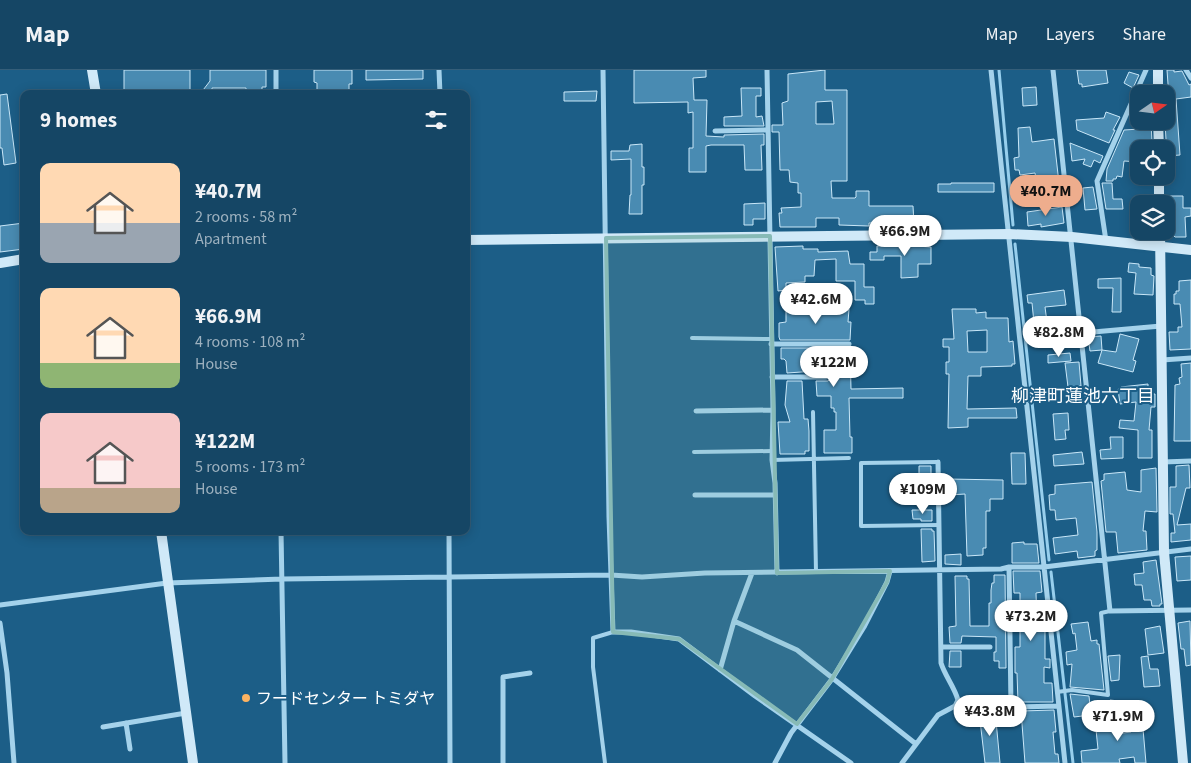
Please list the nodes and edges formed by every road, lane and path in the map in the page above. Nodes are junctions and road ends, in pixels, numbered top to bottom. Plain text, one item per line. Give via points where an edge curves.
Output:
1 (92, 70) edge
2 (276, 70) edge
3 (440, 70) edge
4 (603, 70) edge
5 (767, 70) edge
6 (991, 70) edge
7 (1053, 70) edge
8 (1146, 70) edge
9 (1158, 70) edge
10 (1186, 70) edge
11 (1191, 78) edge
12 (1158, 85) edge
13 (95, 90) edge
14 (276, 90) edge
15 (440, 90) edge
16 (768, 130) junction
17 (715, 131) dead end
18 (1009, 234) junction
19 (770, 236) junction
20 (606, 238) junction
21 (1072, 238) junction
22 (470, 240) edge
23 (1160, 240) edge
24 (1106, 241) junction
25 (1160, 247) junction
26 (1191, 250) edge
27 (20, 260) edge
28 (0, 262) edge
29 (1161, 326) junction
30 (1082, 333) junction
31 (692, 338) dead end
32 (771, 341) junction
33 (849, 344) dead end
34 (1191, 358) edge
35 (1161, 360) junction
36 (772, 377) junction
37 (826, 377) dead end
38 (773, 410) junction
39 (696, 411) dead end
40 (813, 412) dead end
41 (772, 451) junction
42 (694, 452) dead end
43 (814, 458) junction
44 (849, 458) dead end
45 (772, 460) junction
46 (1191, 461) edge
47 (938, 462) joint
48 (1162, 462) junction
49 (695, 495) dead end
50 (775, 495) junction
51 (939, 525) junction
52 (161, 535) edge
53 (281, 535) edge
54 (449, 535) edge
55 (1191, 549) edge
56 (1164, 552) junction
57 (1106, 560) junction
58 (1009, 567) junction
59 (1044, 567) junction
60 (940, 570) junction
61 (890, 571) junction
62 (777, 572) junction
63 (816, 572) junction
64 (752, 573) junction
65 (611, 575) junction
66 (450, 577) junction
67 (282, 579) junction
68 (167, 582) junction
69 (0, 605) edge
70 (1168, 609) junction
71 (1191, 610) edge
72 (1110, 611) junction
73 (734, 621) junction
74 (0, 623) edge
75 (613, 632) junction
76 (2, 646) edge
77 (941, 647) junction
78 (990, 647) dead end
79 (720, 670) junction
80 (7, 673) junction
81 (530, 673) dead end
82 (0, 674) edge
83 (832, 679) junction
84 (1057, 692) junction
85 (1059, 706) junction
86 (186, 713) junction
87 (126, 723) junction
88 (797, 724) junction
89 (103, 727) dead end
90 (916, 744) junction
91 (130, 750) dead end
92 (14, 763) edge
93 (193, 763) edge
94 (285, 763) edge
95 (450, 763) edge
96 (504, 763) edge
97 (605, 763) edge
98 (775, 763) edge
99 (851, 763) edge
100 (902, 763) edge
101 (1065, 763) edge
102 (1184, 763) edge

1 - 13 street
2 - 14 street
3 - 15 street
4 - 20 street
5 - 16 street
6 - 18 street
7 - 21 street
8 - 24 street via 1097,181
9 - 12 street
10 - 11 street
16 - 17 street
16 - 19 street
18 - 19 street
18 - 21 street
18 - 59 street
19 - 20 street
19 - 32 street
20 - 22 street
20 - 65 street
21 - 24 street
21 - 30 street
23 - 25 street
24 - 25 street
25 - 26 street
25 - 29 street
27 - 28 street
29 - 30 street
29 - 35 street
30 - 57 street
31 - 32 lane
32 - 33 street
32 - 36 street
34 - 35 street
35 - 48 street
36 - 37 street
36 - 38 street
38 - 39 street
38 - 41 street
40 - 43 lane
41 - 42 lane
41 - 45 street
43 - 44 lane
43 - 45 lane
43 - 63 lane
45 - 50 street
46 - 48 street
47 - 51 street
47 - 51 lane via 861,462 861,526
48 - 56 street
49 - 50 street
50 - 62 street
51 - 60 street
52 - 68 street
53 - 67 street
54 - 66 street
55 - 56 street
56 - 57 street
56 - 70 street
57 - 59 street
57 - 72 street
58 - 59 street
58 - 60 street
58 - 85 street via 1011,707
59 - 84 street
60 - 61 street
60 - 77 street
61 - 63 street
61 - 83 street via 864,627
62 - 63 street
62 - 64 street
64 - 65 street
64 - 73 street
65 - 66 street
65 - 75 street
66 - 67 street
66 - 95 street
67 - 68 street
67 - 94 street
68 - 69 street
68 - 86 street
70 - 71 street
70 - 72 street
70 - 102 street
72 - 84 lane via 1101,613 1108,695 1072,690
73 - 79 street
73 - 83 street via 797,650
74 - 76 street
75 - 79 street via 679,639
75 - 97 lane via 593,638 593,667
76 - 80 street
77 - 78 street
77 - 90 street via 943,671 958,700 955,706 938,715
79 - 88 street
80 - 82 street
80 - 92 street
81 - 96 street via 503,676
83 - 88 street
83 - 90 street
84 - 85 street
85 - 101 street
86 - 87 street
86 - 93 street
87 - 89 street
87 - 91 street
88 - 98 street
88 - 99 street
90 - 100 street

